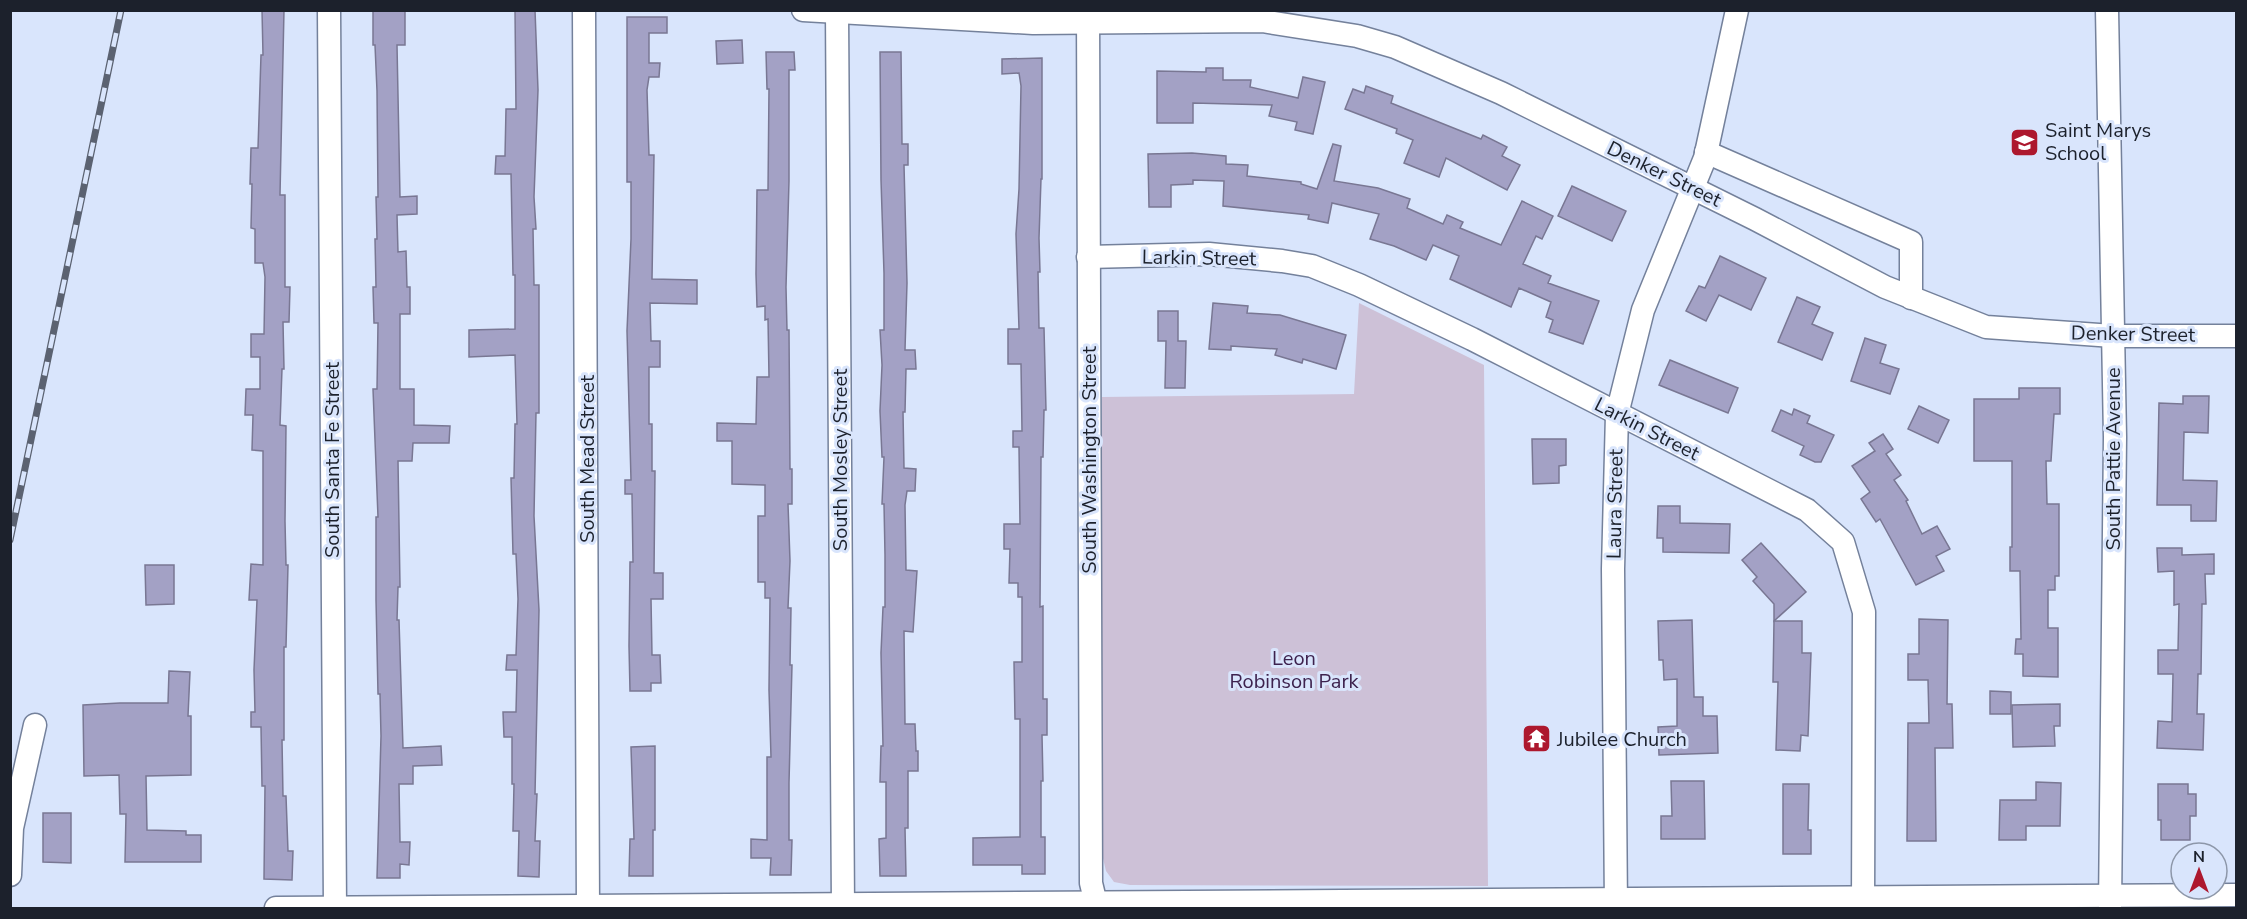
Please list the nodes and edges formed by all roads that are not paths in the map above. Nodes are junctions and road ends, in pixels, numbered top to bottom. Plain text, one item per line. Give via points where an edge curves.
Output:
1 (329, 10) edge
2 (584, 10) edge
3 (803, 10) edge
4 (1737, 10) edge
5 (2107, 10) edge
6 (837, 12) junction
7 (1088, 16) edge
8 (1706, 152) junction
9 (1692, 187) junction
10 (1088, 257) junction
11 (1911, 298) junction
12 (2113, 336) junction
13 (2236, 336) edge
14 (1617, 414) junction
15 (36, 725) dead end
16 (10, 875) edge
17 (2236, 895) edge
18 (2110, 902) edge
19 (1863, 903) edge
20 (1616, 904) edge
21 (1364, 905) edge
22 (1096, 906) edge
23 (843, 907) edge
24 (335, 908) edge
25 (588, 908) edge
26 (276, 909) edge

1 - 24 street, South Santa Fe Street
2 - 25 street, South Mead Street
3 - 6 street, Denker Street
4 - 8 street, Laura Street
5 - 12 street, South Pattie Avenue
6 - 7 street, Denker Street via 1033,23
6 - 23 street, South Mosley Street
7 - 9 street, Denker Street via 1262,21 1357,36 1395,47 1502,93
7 - 10 street, South Washington Street
8 - 9 street, Laura Street
8 - 11 street via 1911,242
9 - 11 street, Denker Street
9 - 14 street, Laura Street via 1643,310
10 - 14 street, Larkin Street via 1209,254 1311,266 1472,339
10 - 22 street, South Washington Street via 1091,883
11 - 12 street, Denker Street via 1986,327
12 - 13 street, Denker Street
12 - 18 street, South Pattie Avenue
14 - 19 street, Larkin Street via 1807,510 1842,542 1864,612
14 - 20 street, Laura Street via 1613,569
15 - 16 street via 12,828
17 - 18 street
18 - 19 street
19 - 20 street
20 - 21 street
21 - 22 street
22 - 23 street
23 - 25 street
24 - 25 street
24 - 26 street

